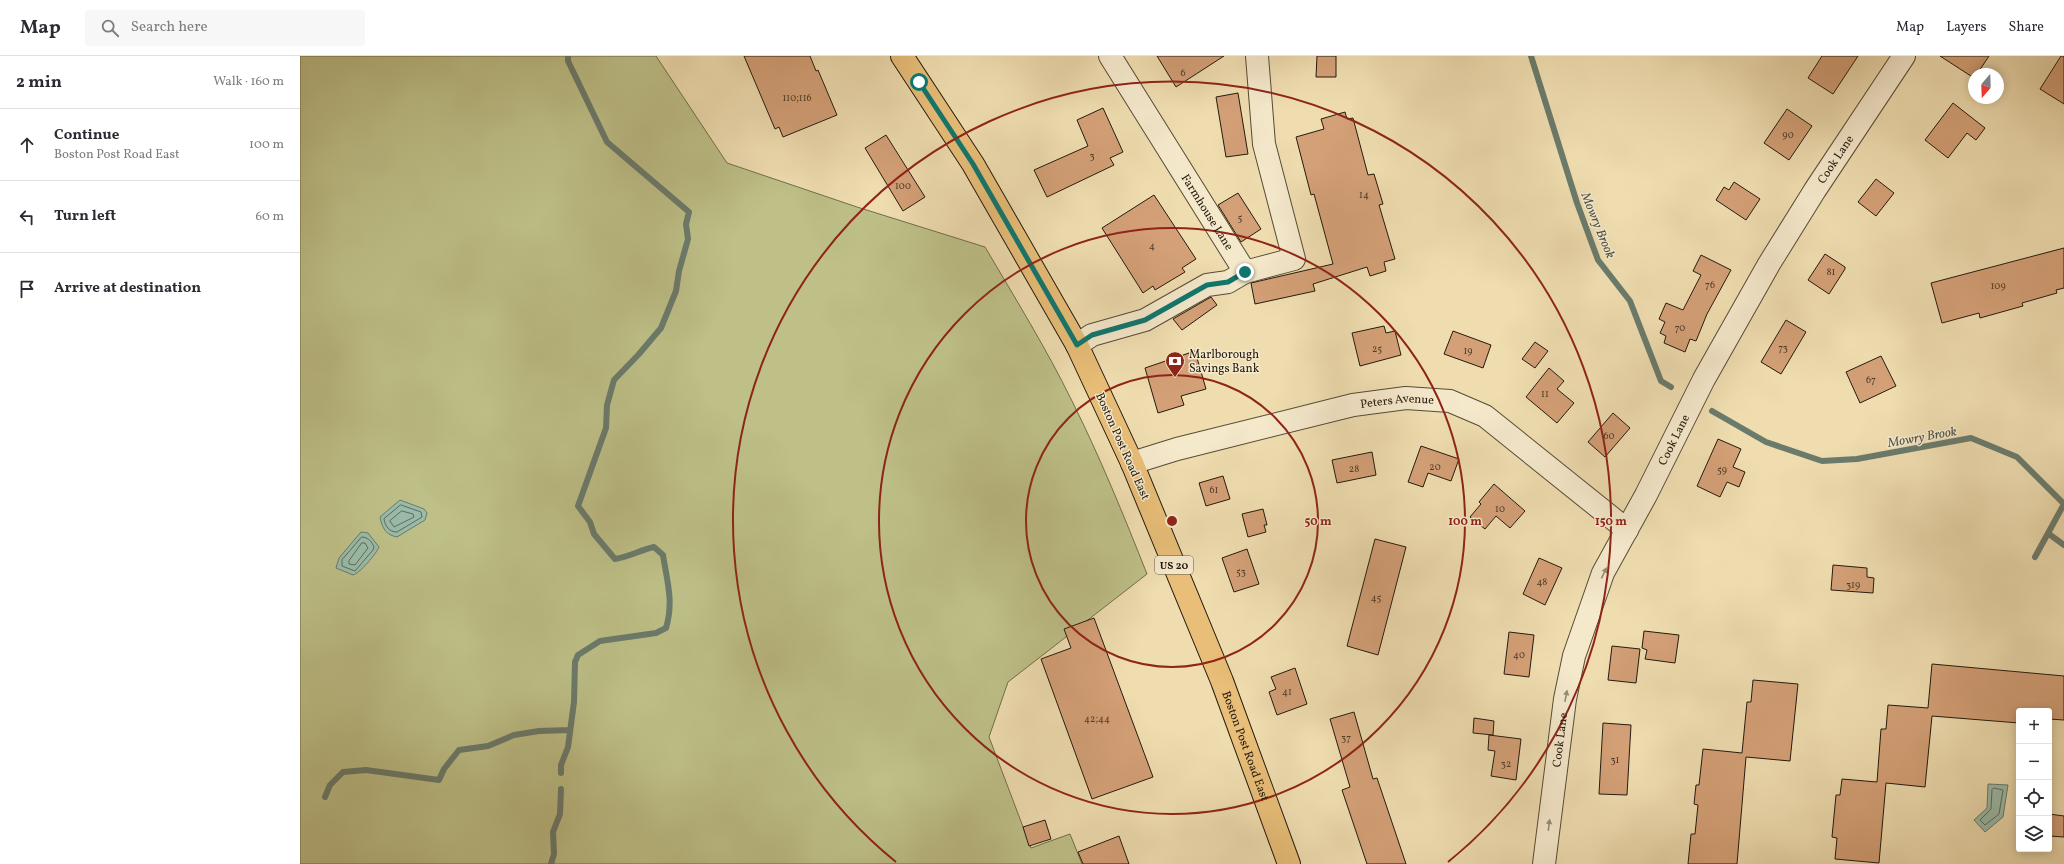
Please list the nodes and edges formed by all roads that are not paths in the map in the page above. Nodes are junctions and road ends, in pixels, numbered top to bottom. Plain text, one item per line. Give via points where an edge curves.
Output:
1 (902, 56) edge
2 (1110, 56) edge
3 (1258, 56) edge
4 (1904, 56) edge
5 (1245, 272) junction
6 (1077, 345) junction
7 (1132, 463) junction
8 (1627, 530) junction
9 (1289, 864) edge
10 (1544, 864) edge

1 - 6 main road, Boston Post Road East / US 20 via 973,164
2 - 5 street, Farmhouse Lane
3 - 5 street via 1264,144 1294,259
4 - 8 street, Cook Lane via 1766,271 1704,379
5 - 6 street via 1228,282 1207,285 1145,320 1092,335
6 - 7 main road, Boston Post Road East / US 20
7 - 8 street, Peters Avenue via 1184,447 1352,405 1406,398 1450,401 1485,416
7 - 9 main road, Boston Post Road East / US 20 via 1214,661
10 -> 8 street, Cook Lane via 1565,699 1574,656 1603,573

